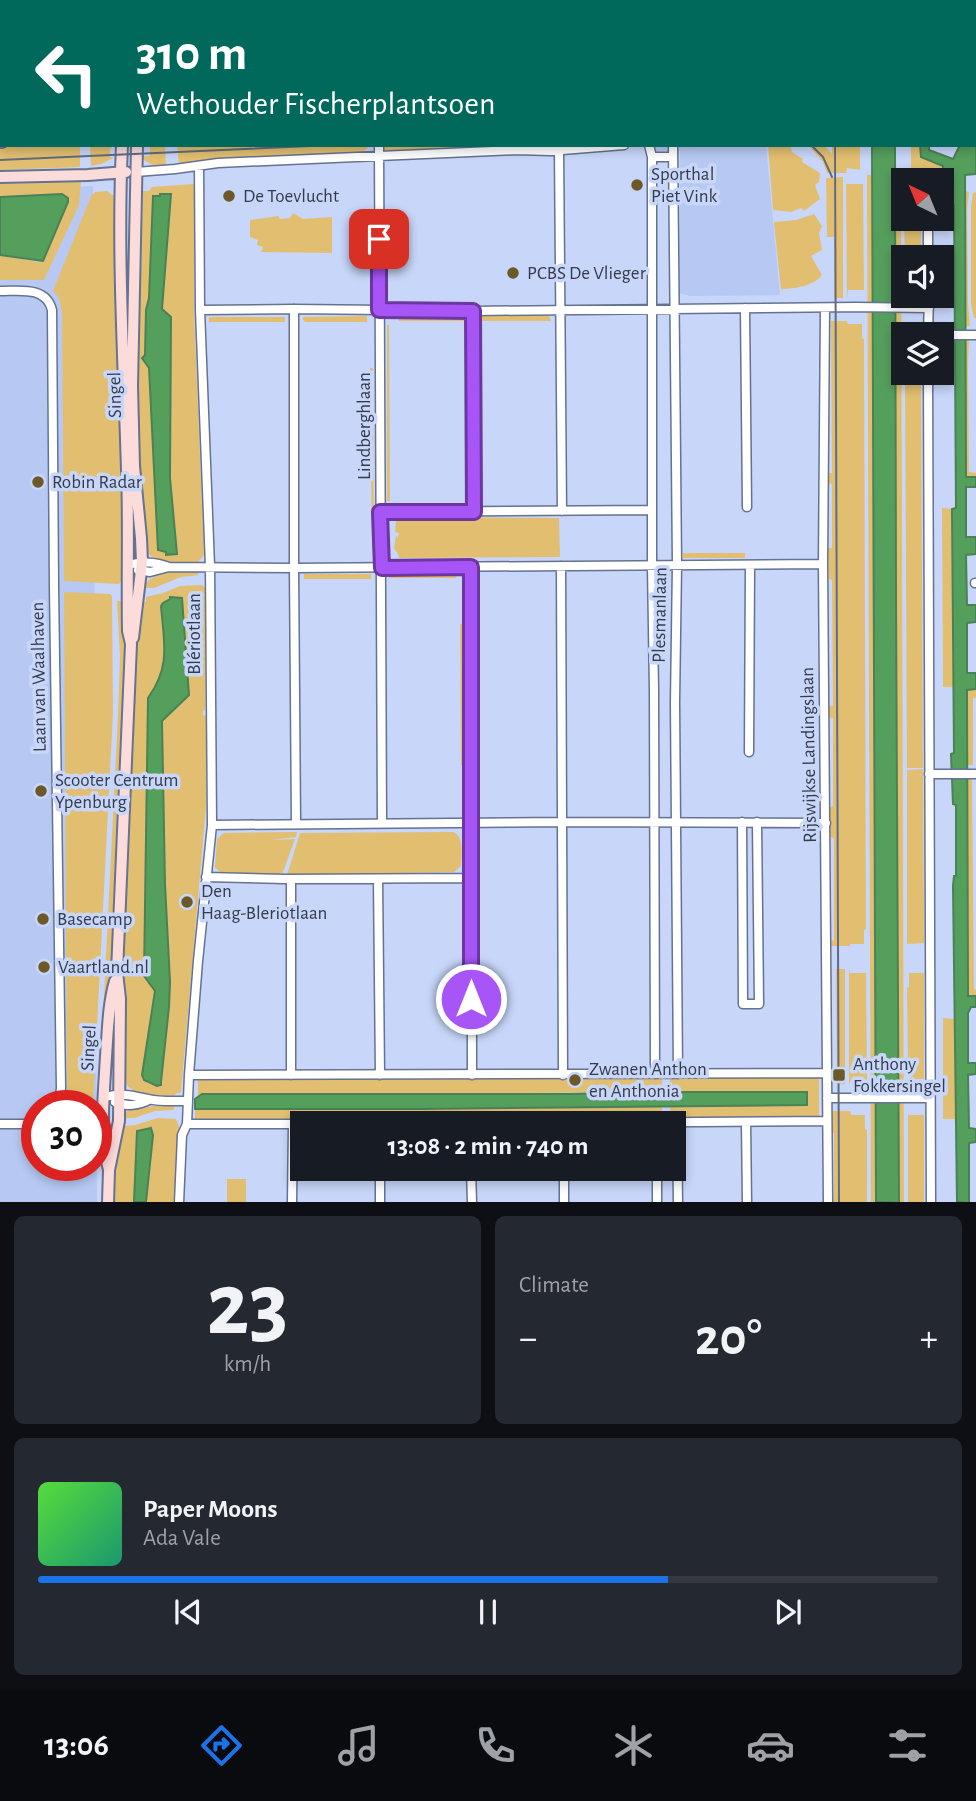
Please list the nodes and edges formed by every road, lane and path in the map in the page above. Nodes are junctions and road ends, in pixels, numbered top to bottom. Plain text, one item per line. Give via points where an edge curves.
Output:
1 (122, 147) edge
2 (137, 147) edge
3 (519, 147) edge
4 (592, 147) edge
5 (650, 147) edge
6 (673, 147) edge
7 (559, 149) junction
8 (379, 150) edge
9 (652, 157) junction
10 (673, 157) junction
11 (199, 166) junction
12 (136, 172) junction
13 (121, 173) junction
14 (0, 177) edge
15 (0, 291) edge
16 (653, 308) junction
17 (674, 308) junction
18 (746, 308) junction
19 (825, 308) junction
20 (891, 308) edge
21 (929, 308) edge
22 (295, 309) junction
23 (200, 310) junction
24 (379, 310) junction
25 (561, 310) junction
26 (473, 311) junction
27 (928, 322) edge
28 (954, 335) edge
29 (972, 335) edge
30 (929, 385) edge
31 (747, 507) dead end
32 (652, 510) junction
33 (562, 511) junction
34 (380, 512) junction
35 (474, 512) junction
36 (823, 564) junction
37 (127, 565) junction
38 (677, 565) junction
39 (750, 565) junction
40 (210, 566) junction
41 (562, 566) junction
42 (652, 566) junction
43 (141, 567) junction
44 (471, 567) junction
45 (294, 568) junction
46 (382, 568) junction
47 (131, 644) junction
48 (749, 752) dead end
49 (929, 774) junction
50 (974, 774) edge
51 (562, 822) junction
52 (654, 822) junction
53 (676, 822) junction
54 (742, 822) junction
55 (757, 822) junction
56 (826, 822) junction
57 (382, 823) junction
58 (471, 823) junction
59 (296, 824) junction
60 (212, 825) junction
61 (206, 877) junction
62 (470, 878) junction
63 (291, 879) junction
64 (378, 879) junction
65 (117, 972) junction
66 (828, 1073) junction
67 (655, 1074) junction
68 (678, 1074) junction
69 (189, 1075) junction
70 (291, 1075) junction
71 (380, 1075) junction
72 (472, 1075) junction
73 (563, 1075) junction
74 (61, 1090) edge
75 (104, 1090) edge
76 (112, 1098) edge
77 (827, 1098) junction
78 (930, 1098) junction
79 (120, 1099) junction
80 (187, 1101) junction
81 (827, 1121) junction
82 (686, 1122) edge
83 (746, 1122) junction
84 (0, 1124) edge
85 (21, 1124) edge
86 (187, 1124) junction
87 (290, 1124) edge
88 (112, 1155) edge
89 (108, 1181) edge
90 (292, 1181) edge
91 (380, 1181) edge
92 (471, 1181) edge
93 (564, 1181) edge
94 (657, 1181) edge
95 (678, 1181) edge
96 (107, 1202) edge
97 (179, 1202) edge
98 (292, 1202) edge
99 (380, 1202) edge
100 (471, 1202) edge
101 (564, 1202) edge
102 (657, 1202) edge
103 (678, 1202) edge
104 (747, 1202) edge
105 (828, 1202) edge
106 (931, 1202) edge

1 - 13 main road, Singel
2 - 12 main road, Singel
3 - 7 street
3 - 8 street
4 - 7 street
5 - 9 street, Plesmanlaan
6 - 10 street, Plesmanlaan
7 - 25 street
8 - 11 street
8 - 24 street, Lindberghlaan
9 - 10 street
9 - 16 street, Plesmanlaan
10 - 17 street, Plesmanlaan
11 - 12 street
11 - 23 street, Blériotlaan
12 - 13 main road
12 - 43 main road, Singel via 132,386
13 - 14 main road
13 - 37 main road, Singel
15 - 74 street, Laan van Waalhaven via 36,292 50,301 52,310
16 - 17 street
16 - 25 street
16 - 32 street, Plesmanlaan
17 - 18 street
17 - 38 street, Plesmanlaan
18 - 19 street
18 - 31 street
19 - 20 street
19 - 36 street, Rijswijkse Landingslaan
21 - 27 street
22 - 23 street
22 - 24 street
22 - 45 street
23 - 40 street, Blériotlaan
24 - 26 street
24 - 34 street, Lindberghlaan
25 - 26 street
25 - 33 street
26 - 35 street
28 - 29 street
30 - 49 street
32 - 33 street
32 - 42 street, Plesmanlaan
33 - 35 street
34 - 35 street
34 - 46 street, Lindberghlaan
36 - 39 street
36 - 56 street, Rijswijkse Landingslaan
37 - 43 street
37 - 47 main road, Singel
38 - 39 street
38 - 42 street
38 - 53 street, Plesmanlaan
39 - 48 street
40 - 43 street
40 - 45 street
40 - 60 street, Blériotlaan
41 - 42 street
41 - 44 street
41 - 51 street
42 - 52 street, Plesmanlaan
43 - 47 main road, Singel
44 - 46 street
44 - 58 street
45 - 46 street
45 - 59 street
46 - 57 street, Lindberghlaan
47 - 65 main road, Singel
49 - 50 street
49 - 78 street
51 - 52 street
51 - 58 street
51 - 73 street
52 - 53 street
52 - 67 street, Plesmanlaan
53 - 54 street
53 - 68 street, Plesmanlaan
54 - 55 street
54 - 55 street via 743,1004 759,1004
55 - 56 street
56 - 66 street, Rijswijkse Landingslaan
57 - 58 street
57 - 59 street
58 - 62 street
59 - 60 street
60 - 61 street, Blériotlaan
61 - 63 street
61 - 69 street, Blériotlaan
62 - 64 street
62 - 72 street
63 - 64 street
63 - 70 street
64 - 71 street
65 - 75 main road, Singel via 110,998
65 - 79 main road, Singel
66 - 68 street
66 - 77 street, Rijswijkse Landingslaan
67 - 68 street
67 - 73 street
69 - 70 street
69 - 80 street, Blériotlaan
70 - 71 street
71 - 72 street
72 - 73 street
76 - 79 street
77 - 78 street
77 - 81 street, Rijswijkse Landingslaan
78 - 106 street
79 - 80 street via 141,1104
79 - 88 main road, Singel
80 - 86 street, Blériotlaan
81 - 83 street
81 - 105 street, Rijswijkse Landingslaan
82 - 83 street
83 - 104 street
84 - 85 street
86 - 87 street
86 - 97 street, Blériotlaan via 182,1135
89 - 96 main road, Singel
90 - 98 street
91 - 99 street
92 - 100 street
93 - 101 street
94 - 102 street
95 - 103 street

